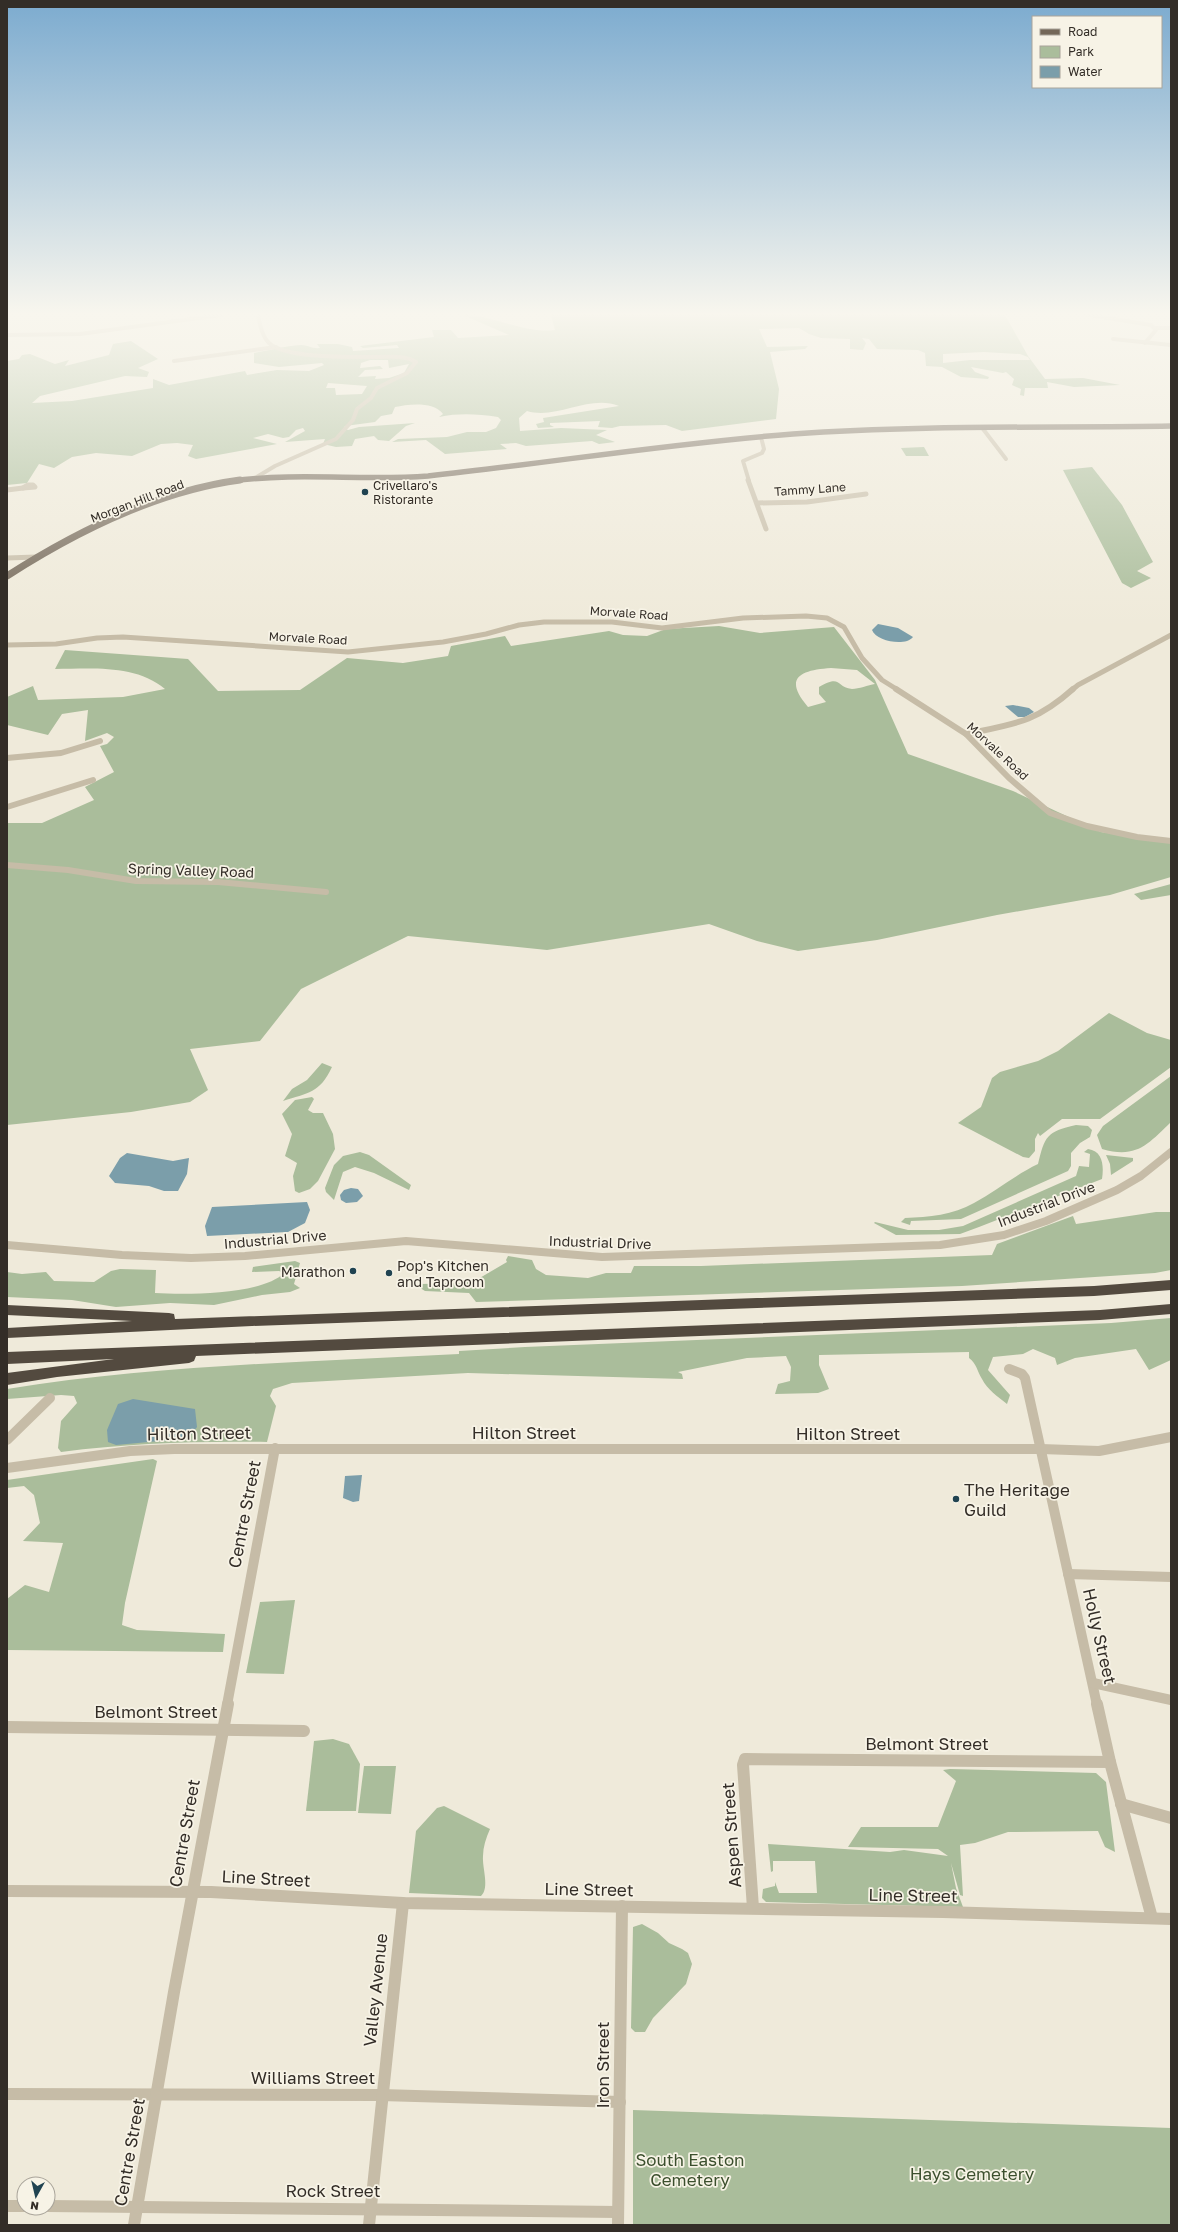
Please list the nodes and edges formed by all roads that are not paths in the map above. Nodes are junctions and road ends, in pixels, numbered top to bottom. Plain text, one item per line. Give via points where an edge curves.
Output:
1 (353, 419) edge
2 (1171, 426) edge
3 (983, 429) junction
4 (761, 437) junction
5 (1006, 459) dead end
6 (255, 478) junction
7 (23, 488) dead end
8 (7, 490) edge
9 (866, 494) dead end
10 (757, 502) junction
11 (766, 529) dead end
12 (36, 557) junction
13 (7, 558) edge
14 (7, 576) edge
15 (1171, 635) edge
16 (7, 645) edge
17 (966, 734) junction
18 (100, 741) dead end
19 (7, 758) edge
20 (93, 780) dead end
21 (7, 807) edge
22 (1171, 841) edge
23 (7, 865) edge
24 (326, 892) dead end
25 (1171, 1152) edge
26 (7, 1245) edge
27 (1171, 1285) edge
28 (7, 1310) edge
29 (1171, 1310) edge
30 (252, 1321) junction
31 (7, 1333) edge
32 (306, 1345) junction
33 (7, 1358) edge
34 (1009, 1369) dead end
35 (7, 1379) edge
36 (50, 1398) dead end
37 (1171, 1437) edge
38 (7, 1440) edge
39 (274, 1448) junction
40 (1041, 1449) junction
41 (7, 1468) edge
42 (1068, 1574) junction
43 (1171, 1577) edge
44 (1093, 1683) junction
45 (1171, 1700) edge
46 (7, 1728) edge
47 (222, 1728) junction
48 (304, 1731) dead end
49 (745, 1759) joint
50 (1110, 1762) junction
51 (1121, 1804) junction
52 (1171, 1818) edge
53 (7, 1891) edge
54 (192, 1893) junction
55 (403, 1903) junction
56 (622, 1906) junction
57 (753, 1908) junction
58 (1152, 1918) junction
59 (1171, 1919) edge
60 (7, 2094) edge
61 (381, 2095) junction
62 (157, 2096) junction
63 (620, 2102) junction
64 (56, 2206) edge
65 (137, 2207) junction
66 (371, 2208) junction
67 (618, 2218) edge
68 (134, 2225) edge
69 (369, 2225) edge

1 - 6 street via 336,439 275,466
2 - 3 main road, Morgan Hill Road
3 - 4 main road, Morgan Hill Road via 932,428
3 - 5 street
4 - 6 main road, Morgan Hill Road via 420,477
4 - 10 street via 764,449 762,453 743,461
6 - 12 main road, Morgan Hill Road via 209,487 147,506
7 - 8 street
9 - 10 street, Tammy Lane via 807,502
10 - 11 street
12 - 13 street
12 - 14 main road, Morgan Hill Road
15 - 17 street via 1078,685 1054,706 1033,718
16 - 17 street, Morvale Road via 56,644 123,637 348,652 457,640 534,622 612,622 667,628 742,618 816,616 834,620 844,627 862,658 882,680
17 - 22 street, Morvale Road via 1009,778 1050,813 1087,826 1137,837
18 - 19 street via 61,753
20 - 21 street
23 - 24 street, Spring Valley Road via 68,870 136,881 218,882
25 - 26 street, Industrial Drive via 1141,1176 1117,1190 1046,1221 1004,1235 940,1245 602,1257 406,1241 243,1257 191,1258
27 - 30 highway via 1094,1291
28 - 30 highway
29 - 32 highway via 1100,1315
30 - 31 highway
32 - 33 highway
32 - 35 highway via 57,1371
34 - 40 street, Holly Street via 1022,1374 1024,1378
36 - 38 street
37 - 40 street, Hilton Street via 1099,1451
39 - 40 street, Hilton Street
39 - 41 street, Hilton Street via 130,1451
39 - 47 street, Centre Street
40 - 42 street, Holly Street
42 - 43 street
42 - 44 street, Holly Street
44 - 45 street
44 - 50 street, Holly Street
46 - 47 street, Belmont Street
47 - 48 street, Belmont Street
47 - 54 street, Centre Street
49 - 50 street, Belmont Street
49 - 57 street, Aspen Street via 743,1765
50 - 51 street, Holly Street
51 - 52 street
51 - 58 street, Holly Street
53 - 54 street, Line Street
54 - 55 street, Line Street
54 - 62 street, Centre Street
55 - 56 street, Line Street
55 - 61 street, Valley Avenue
56 - 57 street, Line Street
56 - 63 street, Iron Street
57 - 58 street, Line Street
58 - 59 street, Line Street
60 - 62 street, Williams Street
61 - 62 street, Williams Street
61 - 63 street, Williams Street
61 - 66 street, Valley Avenue
62 - 65 street, Centre Street
63 - 67 street, Iron Street
64 - 65 street, Rock Street
65 - 66 street, Rock Street
65 - 68 street, Centre Street
66 - 67 street, Rock Street
66 - 69 street, Valley Avenue

